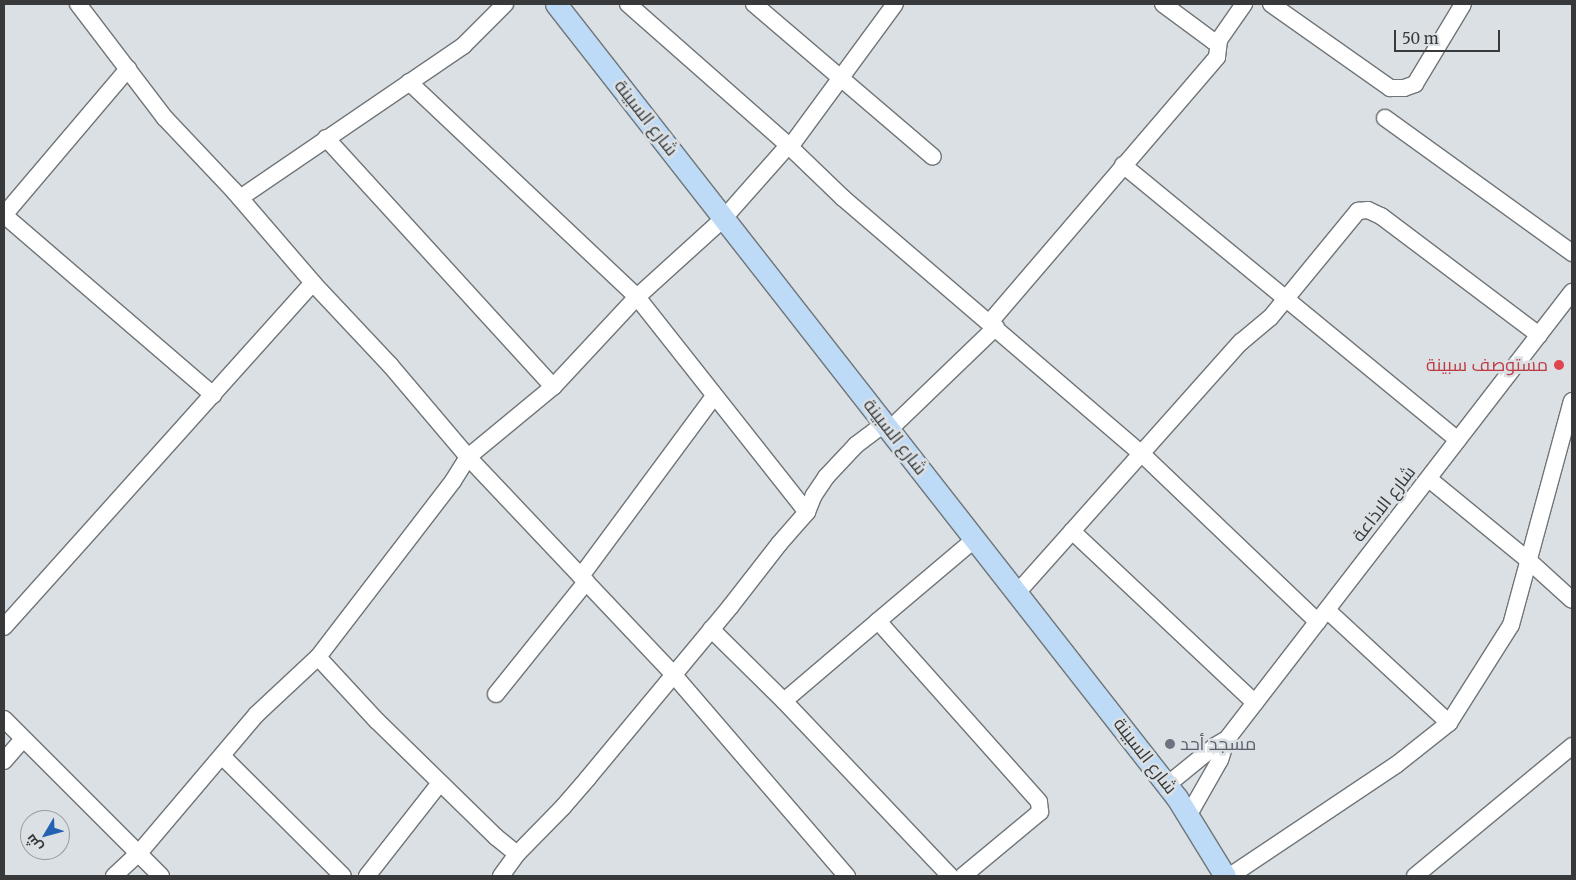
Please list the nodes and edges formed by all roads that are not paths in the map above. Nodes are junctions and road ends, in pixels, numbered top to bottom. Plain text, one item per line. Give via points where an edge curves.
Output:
1 (78, 4) edge
2 (505, 4) edge
3 (556, 4) edge
4 (628, 4) edge
5 (754, 4) edge
6 (895, 4) edge
7 (1163, 4) edge
8 (1244, 4) edge
9 (1271, 4) edge
10 (1463, 4) edge
11 (1219, 40) junction
12 (128, 69) junction
13 (841, 76) junction
14 (409, 82) junction
15 (1385, 118) dead end
16 (326, 138) junction
17 (790, 147) junction
18 (933, 157) dead end
19 (1123, 165) junction
20 (240, 198) junction
21 (4, 215) edge
22 (724, 218) junction
23 (1572, 253) edge
24 (313, 283) junction
25 (1572, 292) edge
26 (637, 297) junction
27 (1286, 300) junction
28 (993, 324) junction
29 (1540, 335) junction
30 (553, 387) junction
31 (213, 395) junction
32 (714, 396) junction
33 (1572, 400) edge
34 (887, 426) junction
35 (1458, 440) junction
36 (1142, 454) junction
37 (468, 457) junction
38 (1428, 479) junction
39 (807, 512) junction
40 (1072, 531) junction
41 (975, 539) junction
42 (1528, 560) junction
43 (583, 579) junction
44 (1017, 593) junction
45 (1572, 600) edge
46 (1323, 616) junction
47 (878, 621) junction
48 (4, 627) edge
49 (711, 629) junction
50 (318, 657) junction
51 (673, 674) junction
52 (496, 694) dead end
53 (784, 701) junction
54 (1256, 703) junction
55 (4, 719) edge
56 (1449, 723) junction
57 (22, 740) junction
58 (1227, 740) junction
59 (1572, 746) edge
60 (222, 756) junction
61 (4, 761) edge
62 (440, 783) junction
63 (1167, 786) junction
64 (1188, 816) junction
65 (139, 853) junction
66 (517, 854) junction
67 (114, 876) edge
68 (161, 876) edge
69 (343, 876) edge
70 (366, 876) edge
71 (501, 876) edge
72 (847, 876) edge
73 (950, 876) edge
74 (963, 876) edge
75 (1225, 876) edge
76 (1230, 876) edge
77 (1415, 876) edge

1 - 12 street
2 - 14 street via 464,45
3 - 22 main road, شارع السبينة
4 - 17 street
5 - 13 street
6 - 13 street
7 - 11 street via 1213,42
8 - 11 street
9 - 10 street via 1390,88 1404,88 1415,84
11 - 19 street via 1217,57
12 - 20 street via 165,118
12 - 21 street
13 - 17 street
13 - 18 street
14 - 16 street
14 - 26 street
15 - 23 street
16 - 20 street
16 - 30 street
17 - 22 street
17 - 28 street via 843,198
19 - 27 street
19 - 28 street
20 - 24 street
21 - 31 street
22 - 26 street
22 - 34 main road, شارع السبينة
24 - 31 street
24 - 37 street via 390,365
25 - 29 street, شارع الاذاعة
26 - 30 street
26 - 32 street
27 - 29 street via 1358,211 1368,210 1381,216
27 - 35 street
27 - 36 street via 1241,342
28 - 34 street
28 - 36 street
29 - 35 street, شارع الاذاعة
30 - 37 street
31 - 48 street
32 - 39 street
32 - 43 street
33 - 42 street
34 - 39 street via 856,445 826,477
34 - 41 main road, شارع السبينة
35 - 38 street, شارع الاذاعة
36 - 40 street
36 - 46 street
37 - 43 street
37 - 50 street
38 - 42 street
38 - 46 street, شارع الاذاعة
39 - 49 street
40 - 44 street
40 - 54 street
41 - 44 main road, شارع السبينة
41 - 47 street
42 - 45 street
42 - 56 street via 1511,625
43 - 51 street
43 - 52 street
44 - 63 main road, شارع السبينة
46 - 54 street, شارع الاذاعة
46 - 56 street
47 - 53 street
47 - 74 street via 1039,802 1040,812
49 - 51 street
49 - 53 street
50 - 60 street via 257,714
50 - 62 street
51 - 66 street via 563,807
51 - 72 street
53 - 73 street
54 - 58 street, شارع الاذاعة
55 - 57 street
56 - 76 street via 1396,765
57 - 61 street
57 - 65 street
58 - 63 street, شارع الاذاعة via 1215,746
58 - 64 street, شارع الاذاعة via 1220,760
59 - 77 street
60 - 65 street
60 - 69 street
62 - 66 street
62 - 70 street
63 - 64 main road, شارع السبينة
64 - 75 main road, شارع السبينة
65 - 67 street
65 - 68 street
66 - 71 street

